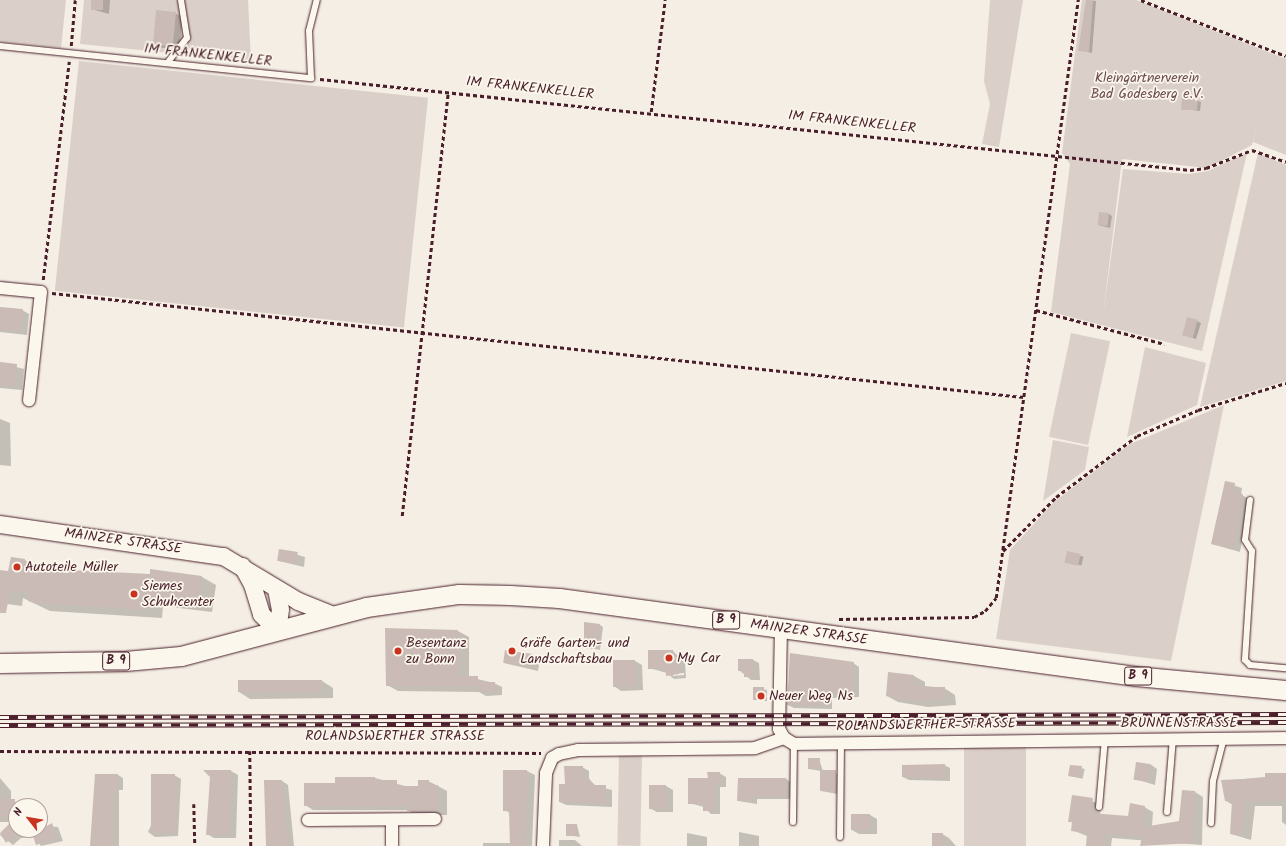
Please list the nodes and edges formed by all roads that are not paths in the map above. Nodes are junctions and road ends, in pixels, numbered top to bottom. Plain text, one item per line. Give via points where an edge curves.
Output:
1 (181, 0) edge
2 (317, 0) edge
3 (0, 46) edge
4 (168, 62) junction
5 (0, 288) edge
6 (29, 400) dead end
7 (1250, 500) dead end
8 (0, 524) edge
9 (242, 566) junction
10 (276, 589) junction
11 (333, 615) junction
12 (781, 628) junction
13 (277, 630) junction
14 (0, 663) edge
15 (1286, 668) edge
16 (1286, 690) edge
17 (1071, 738) joint
18 (1105, 738) junction
19 (1173, 738) junction
20 (1224, 738) junction
21 (1286, 738) edge
22 (789, 741) junction
23 (841, 741) junction
24 (1099, 807) dead end
25 (1167, 812) dead end
26 (435, 819) dead end
27 (308, 820) dead end
28 (392, 820) junction
29 (793, 822) dead end
30 (1211, 823) dead end
31 (840, 836) dead end
32 (392, 846) edge
33 (543, 846) edge

1 - 4 lane via 187,38
2 - 4 lane, IM FRANKENKELLER via 309,31 311,78
3 - 4 lane, IM FRANKENKELLER
5 - 6 street via 41,292
7 - 15 lane via 1245,540 1252,558 1245,660 1250,665
8 - 9 main road, MAINZER STRASSE via 198,551 223,556
9 - 10 main road, MAINZER STRASSE
9 - 13 main road via 252,584 261,614
10 - 11 main road, MAINZER STRASSE
10 - 13 main road via 280,609
11 - 12 main road, MAINZER STRASSE / B 9 via 401,600 459,594 510,595
11 - 13 main road, MAINZER STRASSE / B 9
12 - 16 main road, MAINZER STRASSE / B 9 via 1135,676
12 - 22 street via 779,729
13 - 14 main road, B 9 via 174,657
17 - 18 street, BRUNNENSTRASSE
17 - 23 street, ROLANDSWERTHER STRASSE
18 - 19 street, BRUNNENSTRASSE
18 - 24 lane
19 - 20 street, BRUNNENSTRASSE
19 - 25 lane
20 - 21 street, BRUNNENSTRASSE
20 - 30 lane via 1213,781
22 - 23 street, ROLANDSWERTHER STRASSE
22 - 29 lane
22 - 33 street, ROLANDSWERTHER STRASSE via 755,748 566,751 552,758 546,773
23 - 31 lane
26 - 28 street
27 - 28 street
28 - 32 street

